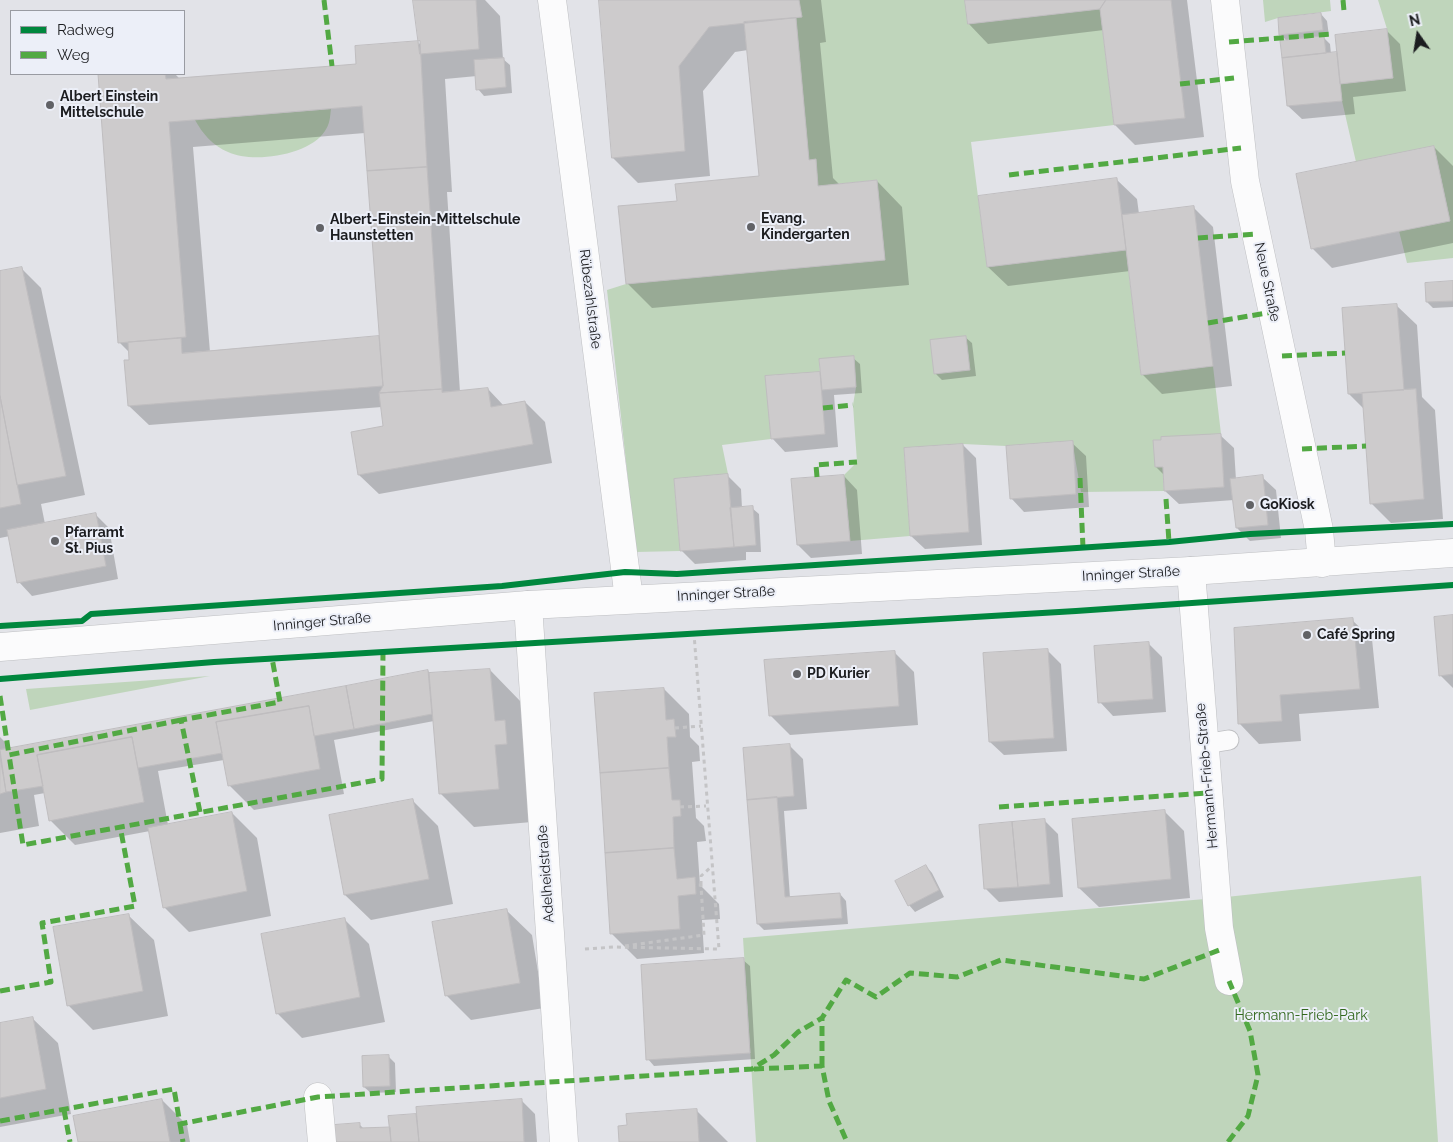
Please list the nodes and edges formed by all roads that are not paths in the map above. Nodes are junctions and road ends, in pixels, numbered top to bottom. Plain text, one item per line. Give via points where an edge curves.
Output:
1 (552, 0) edge
2 (1224, 0) edge
3 (1453, 553) edge
4 (1322, 563) junction
5 (1191, 571) junction
6 (629, 599) junction
7 (528, 605) junction
8 (0, 647) edge
9 (1229, 981) dead end
10 (318, 1097) dead end
11 (322, 1142) edge
12 (564, 1142) edge

1 - 6 street, Rübezahlstraße
2 - 4 street, Neue Straße via 1246,180
3 - 4 street, Inninger Straße
4 - 5 street, Inninger Straße
5 - 6 street, Inninger Straße
5 - 9 street, Hermann-Frieb-Straße via 1217,742 1219,928
6 - 7 street, Inninger Straße
7 - 8 street, Inninger Straße
7 - 12 street, Adelheidstraße
10 - 11 street

